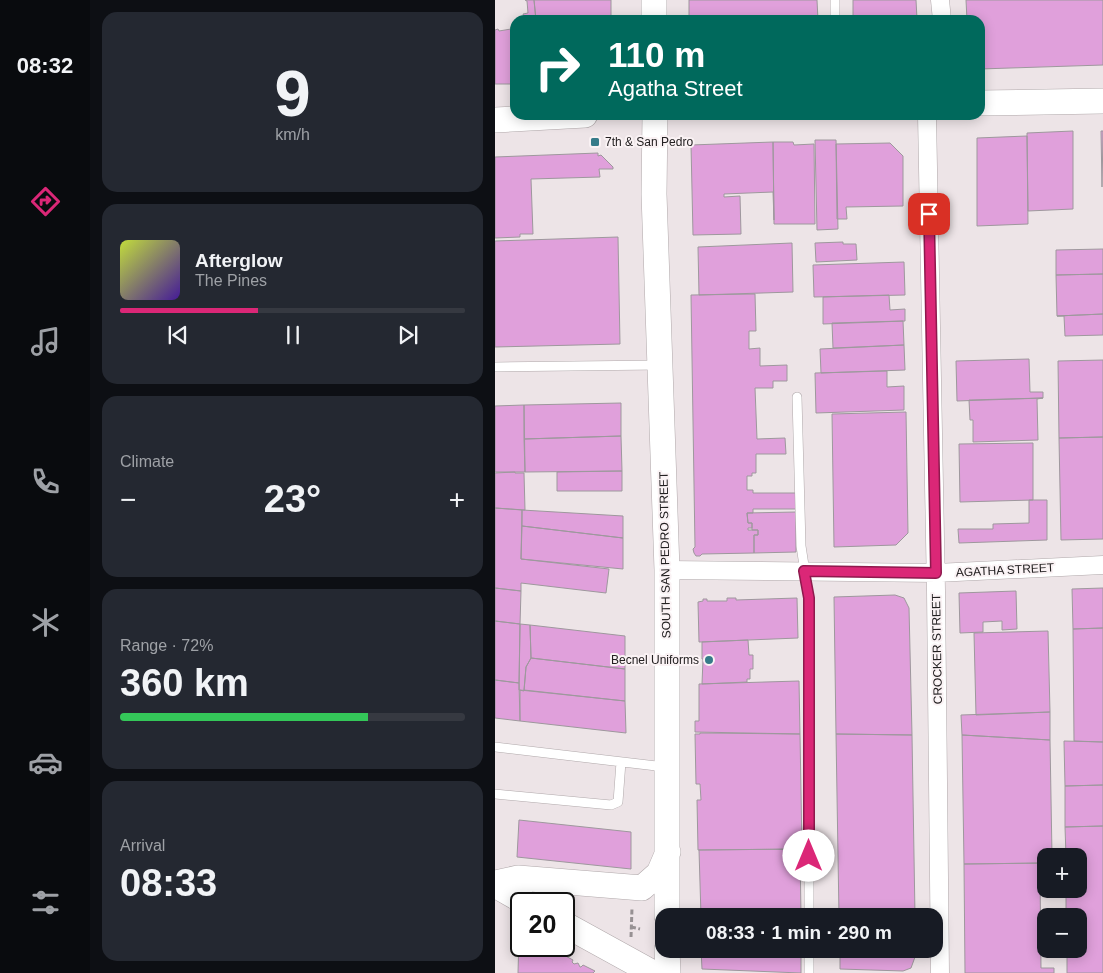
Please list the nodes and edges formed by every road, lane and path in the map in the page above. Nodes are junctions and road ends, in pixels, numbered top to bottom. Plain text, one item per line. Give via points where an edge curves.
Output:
1 (653, 0) edge
2 (835, 0) edge
3 (940, 0) edge
4 (654, 15) edge
5 (835, 15) edge
6 (942, 15) edge
7 (1103, 100) edge
8 (985, 103) edge
9 (510, 119) edge
10 (495, 120) edge
11 (655, 120) edge
12 (927, 120) edge
13 (660, 365) junction
14 (495, 367) edge
15 (797, 397) dead end
16 (1103, 565) edge
17 (667, 570) junction
18 (804, 571) junction
19 (936, 573) junction
20 (495, 747) edge
21 (621, 762) junction
22 (668, 768) junction
23 (495, 794) edge
24 (668, 852) junction
25 (495, 884) edge
26 (510, 893) edge
27 (632, 900) dead end
28 (667, 908) edge
29 (809, 908) edge
30 (631, 927) junction
31 (640, 929) dead end
32 (575, 930) edge
33 (631, 938) dead end
34 (667, 958) edge
35 (809, 958) edge
36 (653, 973) edge
37 (668, 973) edge
38 (809, 973) edge
39 (940, 973) edge

1 - 4 main road
2 - 5 lane
3 - 6 street
7 - 8 main road
9 - 10 main road
11 - 13 main road, SOUTH SAN PEDRO STREET
12 - 19 street, CROCKER STREET
13 - 14 lane
13 - 17 main road, SOUTH SAN PEDRO STREET
15 - 18 lane
16 - 19 street, AGATHA STREET
17 - 18 street, AGATHA STREET
17 - 22 main road, SOUTH SAN PEDRO STREET
18 - 19 street, AGATHA STREET
18 - 29 lane via 809,598
19 - 39 street, CROCKER STREET
20 - 21 lane
21 - 22 lane
21 - 23 lane via 618,802 611,805
22 - 24 main road, SOUTH SAN PEDRO STREET
24 - 25 main road via 659,873 642,888 518,878
24 - 28 main road, SOUTH SAN PEDRO STREET
25 - 26 main road
27 - 30 path
30 - 31 path
30 - 33 path
32 - 36 main road
34 - 37 main road
35 - 38 lane

